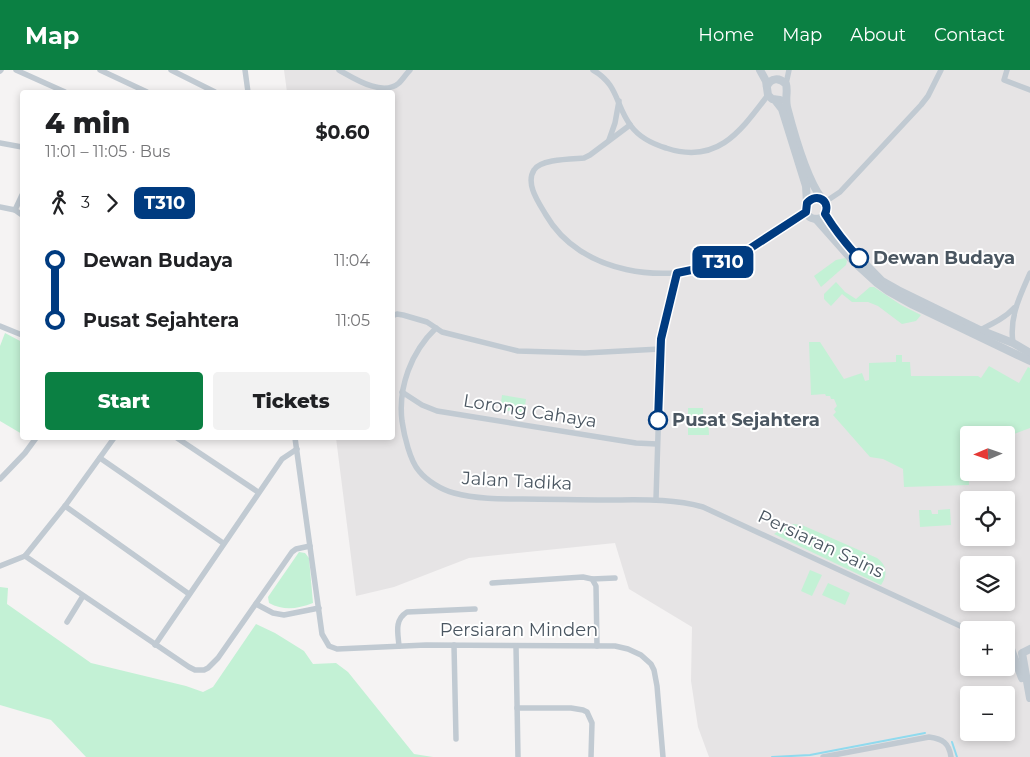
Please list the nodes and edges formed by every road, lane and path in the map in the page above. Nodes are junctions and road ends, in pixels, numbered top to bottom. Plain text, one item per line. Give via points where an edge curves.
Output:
1 (16, 70) edge
2 (37, 70) edge
3 (100, 70) edge
4 (171, 70) edge
5 (245, 70) edge
6 (339, 70) edge
7 (410, 70) edge
8 (593, 70) edge
9 (760, 70) edge
10 (766, 70) edge
11 (789, 70) edge
12 (941, 70) edge
13 (1008, 70) edge
14 (33, 78) junction
15 (780, 81) junction
16 (766, 86) junction
17 (60, 90) edge
18 (143, 90) edge
19 (212, 90) edge
20 (248, 90) edge
21 (1030, 90) edge
22 (768, 95) junction
23 (785, 95) junction
24 (618, 100) junction
25 (775, 100) junction
26 (630, 125) junction
27 (0, 142) edge
28 (608, 142) junction
29 (20, 147) edge
30 (20, 199) edge
31 (824, 200) junction
32 (807, 203) junction
33 (0, 208) edge
34 (15, 210) junction
35 (806, 212) junction
36 (20, 214) edge
37 (825, 214) junction
38 (816, 219) junction
39 (1030, 272) edge
40 (677, 273) junction
41 (1015, 306) junction
42 (395, 315) edge
43 (0, 326) edge
44 (436, 328) junction
45 (980, 330) junction
46 (20, 335) edge
47 (1012, 343) junction
48 (660, 349) junction
49 (1030, 353) edge
50 (1030, 361) edge
51 (402, 392) junction
52 (35, 440) edge
53 (113, 440) edge
54 (180, 440) edge
55 (295, 440) edge
56 (657, 444) junction
57 (297, 449) junction
58 (100, 458) junction
59 (0, 479) edge
60 (258, 492) junction
61 (656, 499) junction
62 (65, 506) junction
63 (223, 543) junction
64 (310, 546) junction
65 (25, 556) junction
66 (0, 566) edge
67 (615, 578) dead end
68 (592, 579) junction
69 (492, 583) dead end
70 (189, 594) junction
71 (83, 596) junction
72 (256, 604) junction
73 (318, 608) junction
74 (475, 609) dead end
75 (67, 622) dead end
76 (960, 626) edge
77 (155, 645) junction
78 (454, 645) junction
79 (399, 646) junction
80 (516, 646) junction
81 (597, 646) junction
82 (1030, 649) edge
83 (1015, 650) edge
84 (1022, 653) junction
85 (1015, 662) edge
86 (1028, 688) junction
87 (1030, 698) edge
88 (518, 708) junction
89 (456, 739) dead end
90 (518, 757) edge
91 (592, 757) edge
92 (663, 757) edge
93 (823, 757) edge
94 (951, 757) edge

1 - 14 street
2 - 14 street
3 - 18 street
4 - 19 street
5 - 20 street
6 - 7 street via 382,88 395,86
8 - 24 street via 608,82
9 - 16 street
10 - 15 street
11 - 15 street
12 - 31 street via 921,105 840,192
13 - 21 street via 1004,80
14 - 17 street
15 - 16 street
15 - 23 street via 787,90
16 - 22 street
22 - 25 street
22 - 26 street via 730,139 701,153 688,154 659,146 645,139
23 - 25 street
23 - 31 street via 811,183
24 - 26 street
24 - 28 street
25 - 32 street via 782,109 806,186
26 - 28 street
27 - 29 street
28 - 40 street via 584,158 545,162 537,166 531,175 536,198 558,232 586,255 635,271
30 - 34 street
31 - 32 street via 812,198
31 - 37 street
32 - 35 street
33 - 34 street
34 - 36 street
35 - 38 street
35 - 40 street via 743,253 711,266
37 - 38 street
37 - 45 street via 844,242 882,280
38 - 50 street via 854,262 882,287
39 - 41 street
40 - 48 street via 662,328
41 - 45 street
41 - 47 street
42 - 44 street via 426,322
43 - 46 street
44 - 48 street via 534,353 585,354
44 - 51 street, Jalan Tadika via 418,350
45 - 47 street
47 - 49 street
48 - 56 street
51 - 56 street, Lorong Cahaya via 426,408 437,411
51 - 61 street, Jalan Tadika via 402,423 415,466 431,481 453,493 504,499
52 - 59 street
53 - 58 street
54 - 60 street
55 - 57 street
56 - 61 street
57 - 60 street via 282,459
57 - 64 street
58 - 62 street
58 - 63 street
60 - 63 street
61 - 76 street, Persiaran Sains via 686,502 711,510
62 - 65 street
62 - 70 street
63 - 70 street
64 - 72 street via 296,548 292,552
64 - 73 street
65 - 66 street
65 - 71 street
67 - 68 street
68 - 69 street
68 - 81 street via 596,586
70 - 77 street
71 - 75 street
71 - 77 street
72 - 73 street via 284,615
72 - 77 street via 218,658 204,670 189,667
73 - 79 street, Persiaran Minden via 323,639 331,648
74 - 79 street via 407,612 398,623
78 - 79 street, Persiaran Minden
78 - 80 street, Persiaran Minden
78 - 89 street
80 - 81 street, Persiaran Minden
80 - 88 street
81 - 92 street, Persiaran Minden via 628,649 651,664 656,676
82 - 84 street
83 - 84 street
84 - 86 street
85 - 86 street
86 - 87 street
88 - 90 street
88 - 91 street via 577,708 587,712 592,723
93 - 94 street via 929,737 945,742

